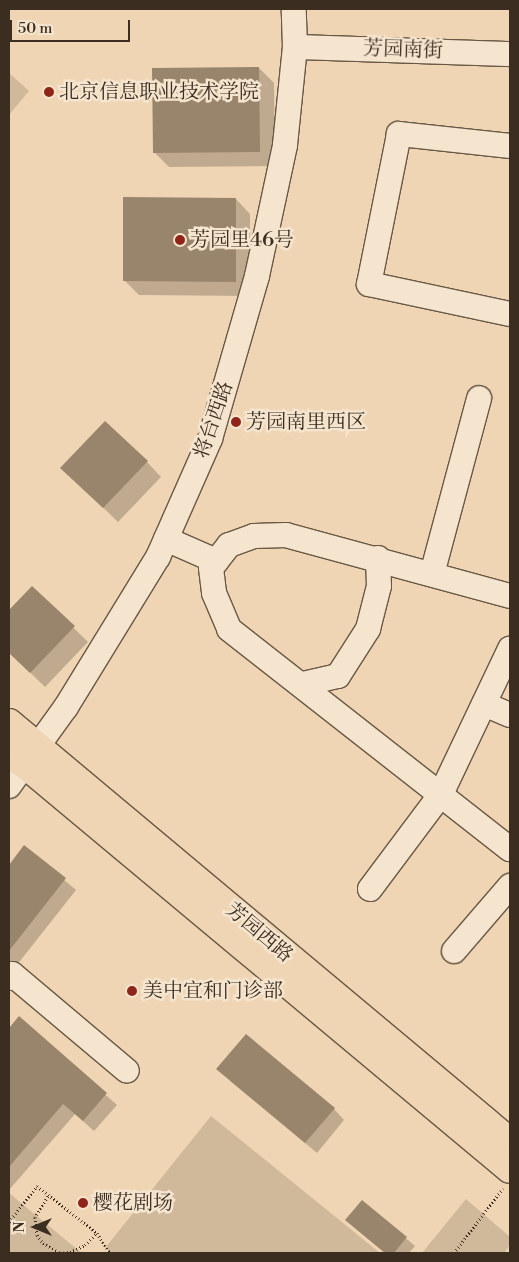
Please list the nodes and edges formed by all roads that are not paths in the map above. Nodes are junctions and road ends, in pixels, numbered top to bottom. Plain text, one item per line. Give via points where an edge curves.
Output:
1 (291, 12) edge
2 (296, 47) junction
3 (510, 54) edge
4 (510, 146) edge
5 (510, 314) edge
6 (480, 398) dead end
7 (166, 539) junction
8 (378, 558) junction
9 (216, 561) junction
10 (432, 574) junction
11 (510, 596) edge
12 (510, 649) edge
13 (303, 684) junction
14 (484, 704) junction
15 (510, 715) edge
16 (9, 723) edge
17 (24, 756) edge
18 (9, 786) edge
19 (441, 794) junction
20 (510, 849) edge
21 (510, 886) edge
22 (370, 890) dead end
23 (454, 952) dead end
24 (9, 978) edge
25 (127, 1071) dead end
26 (510, 1142) edge
27 (507, 1177) edge

1 - 2 street, 将台西路
2 - 3 street, 芳园南街
2 - 7 street, 将台西路 via 284,145 257,276 210,439
4 - 5 street via 399,134 369,284
6 - 10 street
7 - 9 street
7 - 17 street, 将台西路 via 158,557
8 - 9 street via 286,535 254,536 237,542 229,545
8 - 10 street
8 - 13 street via 379,586 368,629 338,676
9 - 13 street via 211,568 214,593 229,629
10 - 11 street
12 - 14 street
13 - 19 street
14 - 15 street
14 - 19 street
16 - 17 main road, 芳园西路
17 - 18 street, 将台西路
17 - 26 main road, 芳园西路
17 - 27 main road, 芳园西路
19 - 20 street
19 - 22 street
21 - 23 street
24 - 25 street via 12,974

